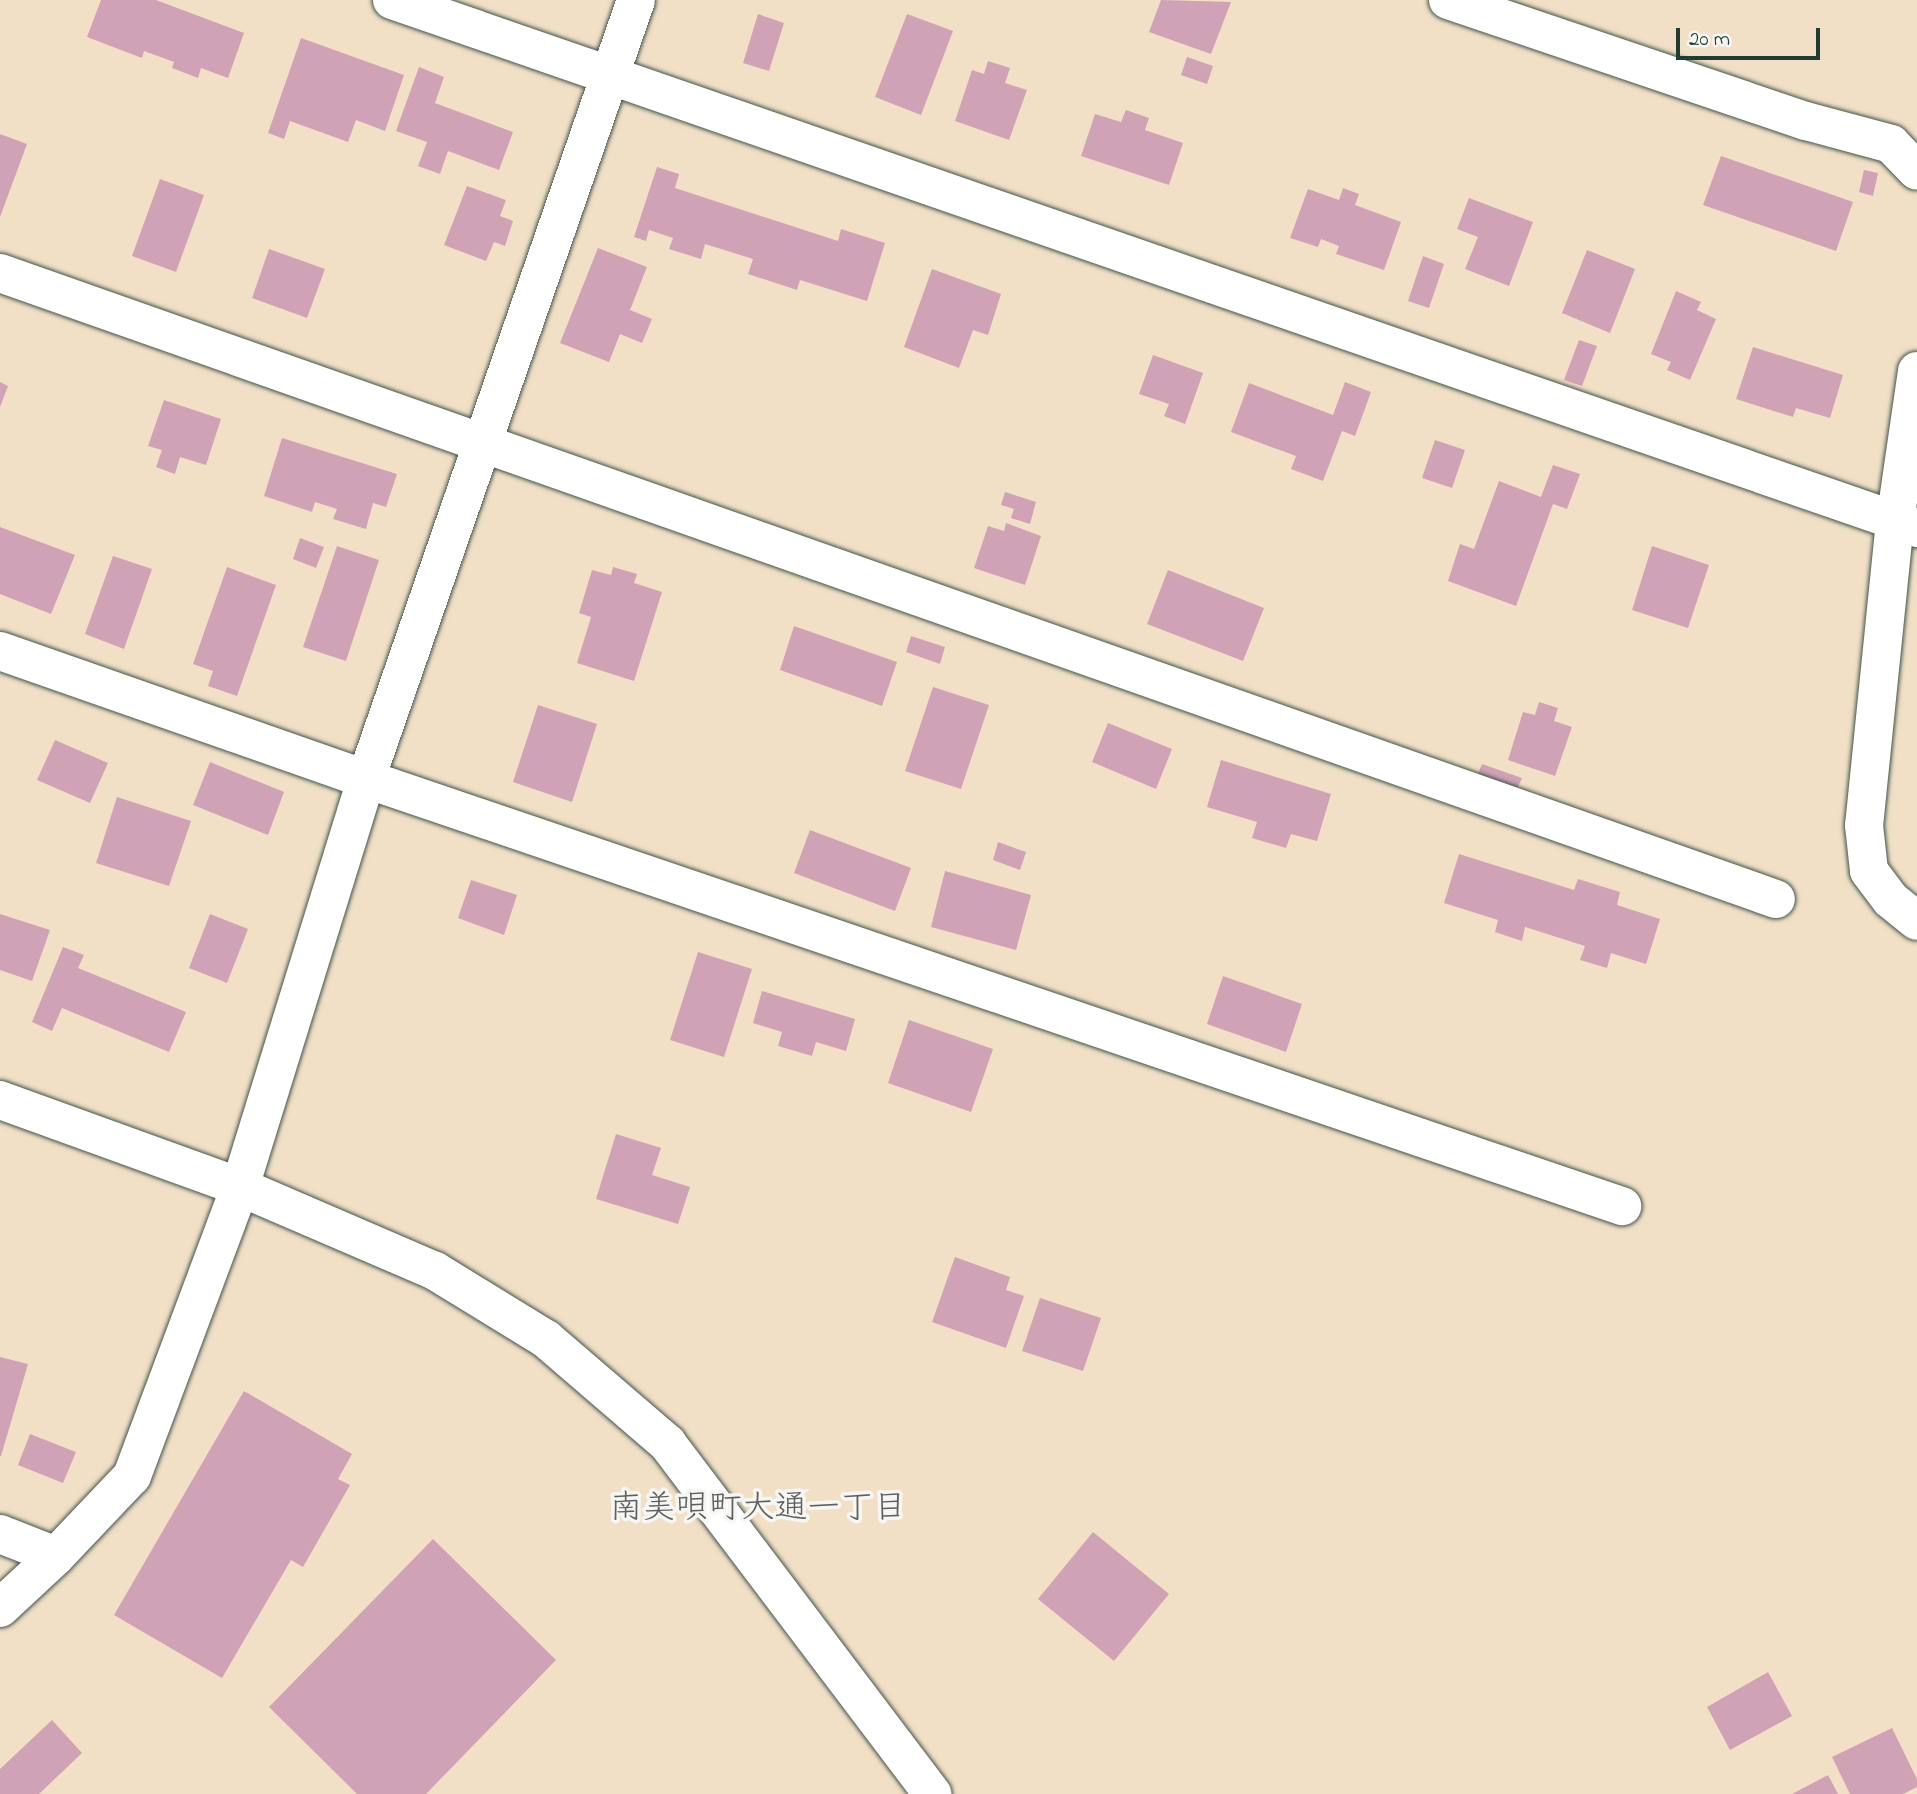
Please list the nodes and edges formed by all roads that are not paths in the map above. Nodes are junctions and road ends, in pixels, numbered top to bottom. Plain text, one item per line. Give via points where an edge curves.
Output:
1 (392, 0) edge
2 (636, 0) edge
3 (1448, 0) edge
4 (608, 78) junction
5 (1917, 171) edge
6 (0, 273) edge
7 (1917, 371) edge
8 (483, 442) junction
9 (1906, 525) edge
10 (0, 651) edge
11 (366, 779) junction
12 (1776, 899) dead end
13 (1917, 921) edge
14 (0, 1100) edge
15 (240, 1187) junction
16 (1622, 1206) dead end
17 (0, 1534) edge
18 (56, 1556) junction
19 (0, 1608) edge
20 (932, 1794) edge

1 - 4 street
2 - 4 street
3 - 5 street via 1806,121 1891,144
4 - 8 street
4 - 9 street
6 - 8 street
7 - 9 street
8 - 11 street
8 - 12 street
9 - 13 street via 1864,825 1869,872 1891,900
10 - 11 street
11 - 15 street
11 - 16 street
14 - 15 street
15 - 18 street via 132,1476
15 - 20 street via 435,1271 546,1339 667,1443
17 - 18 street
18 - 19 street

